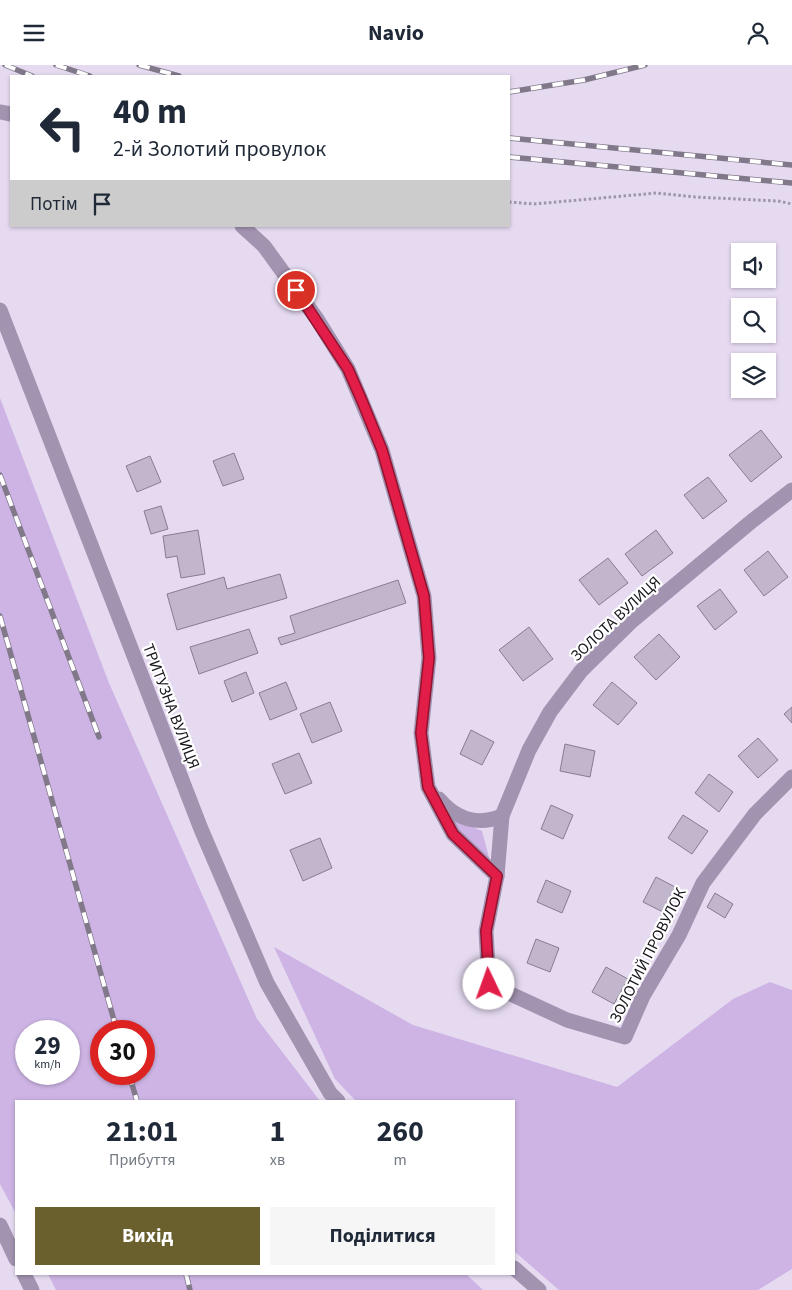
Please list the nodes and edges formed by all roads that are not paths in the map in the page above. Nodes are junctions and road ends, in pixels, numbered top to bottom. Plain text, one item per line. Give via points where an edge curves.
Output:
1 (243, 227) edge
2 (0, 310) edge
3 (792, 490) edge
4 (792, 777) edge
5 (428, 787) junction
6 (502, 815) junction
7 (497, 876) junction
8 (489, 984) joint
9 (337, 1100) edge
10 (0, 1225) edge
11 (15, 1257) edge
12 (515, 1269) edge
13 (24, 1275) edge
14 (32, 1290) edge
15 (539, 1290) edge

1 - 5 street via 264,246 317,319 348,369 382,450 424,596 429,658 421,733
2 - 9 street, ТРИТУЗНА ВУЛИЦЯ via 201,829 267,983
3 - 6 street, ЗОЛОТА ВУЛИЦЯ via 632,621 581,671 550,712 533,742
4 - 8 street, ЗОЛОТИЙ ПРОВУЛОК via 755,813 703,883 625,1037 567,1021
5 - 6 street via 447,810 468,821 490,821
5 - 7 street via 453,834
6 - 7 street, ЗОЛОТА ВУЛИЦЯ
7 - 8 street, ЗОЛОТА ВУЛИЦЯ via 486,931
10 - 11 street
12 - 15 street
13 - 14 street

